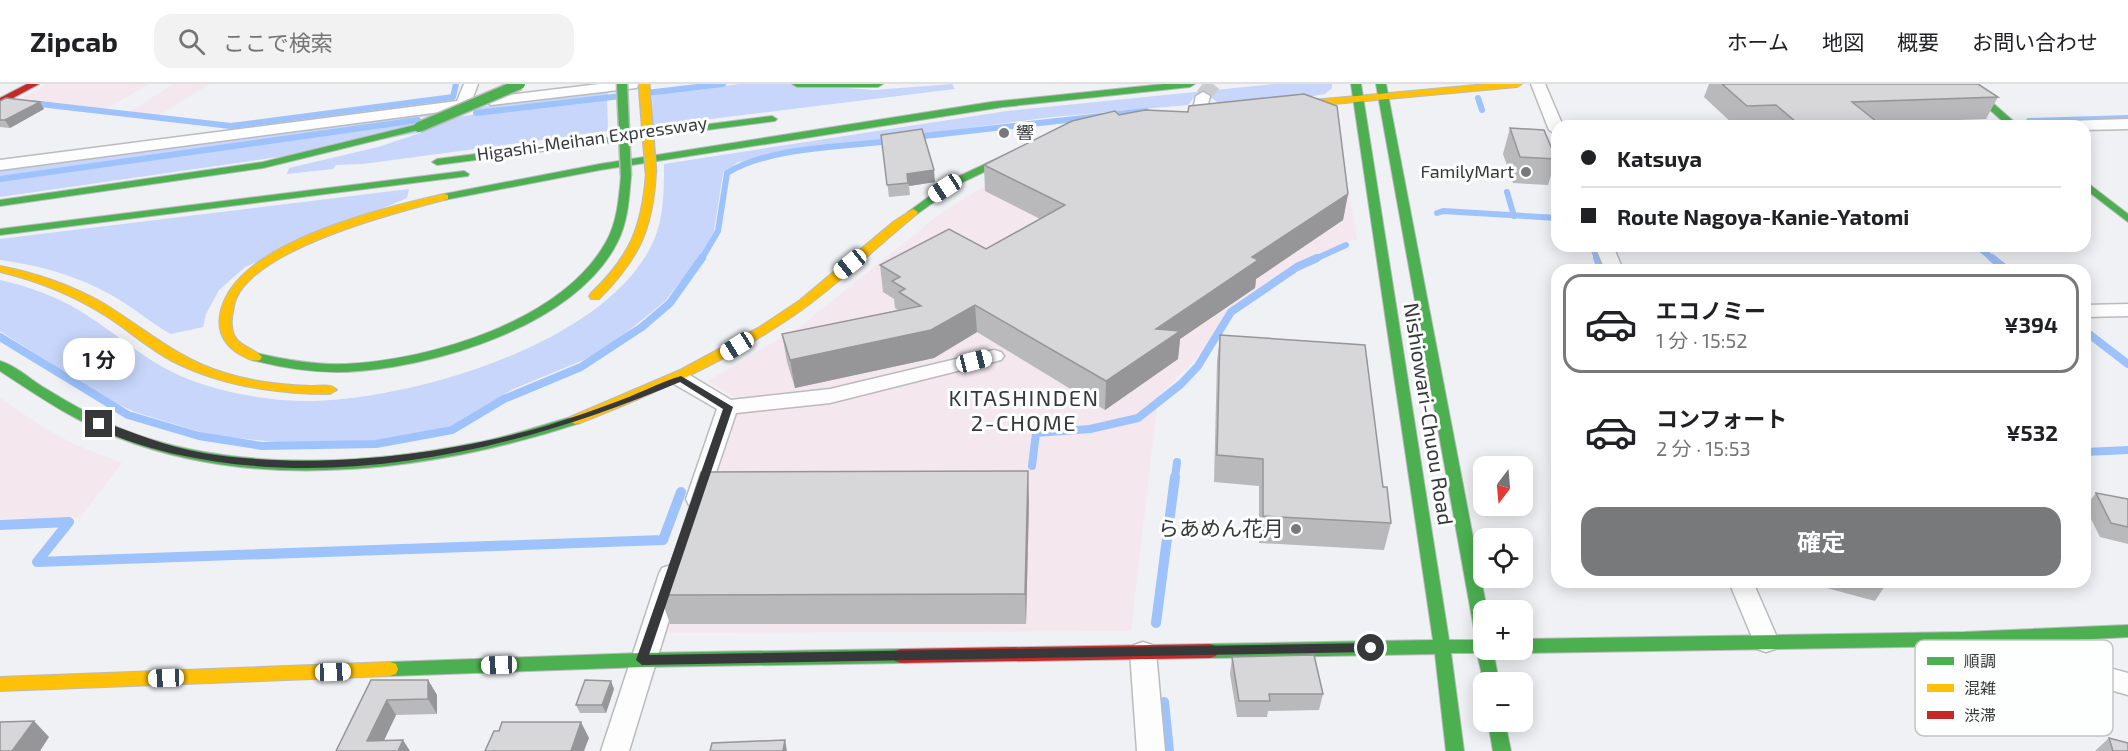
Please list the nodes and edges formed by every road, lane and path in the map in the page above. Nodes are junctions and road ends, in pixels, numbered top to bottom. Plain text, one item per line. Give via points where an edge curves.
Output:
1 (34, 84) edge
2 (471, 84) edge
3 (520, 84) edge
4 (622, 84) edge
5 (637, 84) edge
6 (644, 84) edge
7 (797, 84) edge
8 (878, 84) edge
9 (1064, 84) edge
10 (1190, 84) tunnel mouth
11 (1356, 84) edge
12 (1517, 84) edge
13 (1538, 84) edge
14 (1966, 84) edge
15 (1382, 90) edge
16 (975, 94) dead end
17 (1203, 96) tunnel mouth
18 (1358, 99) junction
19 (0, 102) edge
20 (1014, 102) junction
21 (463, 105) junction
22 (1267, 107) edge
23 (1199, 113) edge
24 (789, 117) dead end
25 (1553, 120) edge
26 (2007, 120) edge
27 (2128, 124) edge
28 (2091, 125) edge
29 (1043, 142) edge
30 (427, 164) dead end
31 (0, 165) edge
32 (534, 165) dead end
33 (476, 172) dead end
34 (2091, 189) edge
35 (0, 203) edge
36 (59, 209) dead end
37 (0, 216) edge
38 (2128, 219) edge
39 (0, 232) edge
40 (0, 269) edge
41 (585, 304) dead end
42 (2128, 310) edge
43 (2091, 311) edge
44 (994, 356) dead end
45 (0, 365) edge
46 (681, 379) junction
47 (345, 389) dead end
48 (728, 407) junction
49 (690, 517) edge
50 (679, 550) edge
51 (1744, 588) edge
52 (1477, 600) edge
53 (2128, 631) edge
54 (1964, 639) junction
55 (1968, 640) edge
56 (1766, 642) junction
57 (1442, 646) junction
58 (1533, 646) edge
59 (1473, 647) edge
60 (1143, 652) junction
61 (642, 660) junction
62 (2113, 680) edge
63 (0, 684) edge
64 (2128, 684) edge
65 (1499, 732) edge
66 (615, 751) edge
67 (1151, 751) edge
68 (1455, 751) edge
69 (1502, 751) edge

1 - 19 main road
2 - 21 street
3 - 35 main road, bridge via 419,127 356,146 230,171
4 - 20 main road, bridge via 626,176 621,223 594,268 539,312 482,339 386,365 323,371 277,364 246,354 231,343 224,329 224,315 237,289 267,263 309,239 384,212 588,169 933,117
5 - 21 street
6 - 41 main road, bridge via 650,205 638,246 620,272
7 - 8 main road
9 - 16 main road
10 - 20 main road, Higashi-Meihan Expressway
11 - 18 main road, Nishiowari-Chuou Road
12 - 15 main road
13 - 25 street
14 - 26 main road
15 - 18 main road
15 - 52 main road, Nishiowari-Chuou Road
17 - 23 street
18 - 22 main road
18 - 57 main road, Nishiowari-Chuou Road
20 - 32 main road, Higashi-Meihan Expressway
21 - 31 street
24 - 30 main road, Higashi-Meihan Expressway
27 - 28 street
29 - 46 main road via 956,181 789,313
33 - 39 main road, Higashi-Meihan Expressway
34 - 38 main road
36 - 37 main road
40 - 47 main road via 69,289 160,349 231,380 286,389
42 - 43 street
44 - 48 street via 830,396
45 - 46 main road via 67,409 115,432 204,457 270,463 383,461 458,450 550,428
46 - 48 street
48 - 49 street
50 - 61 street
51 - 56 street
53 - 54 main road
54 - 55 street
54 - 56 main road
56 - 58 main road
57 - 59 main road
57 - 60 main road
57 - 68 main road, Nishiowari-Chuou Road
60 - 61 main road
60 - 67 street
61 - 63 main road
61 - 66 street
62 - 64 street
65 - 69 main road

